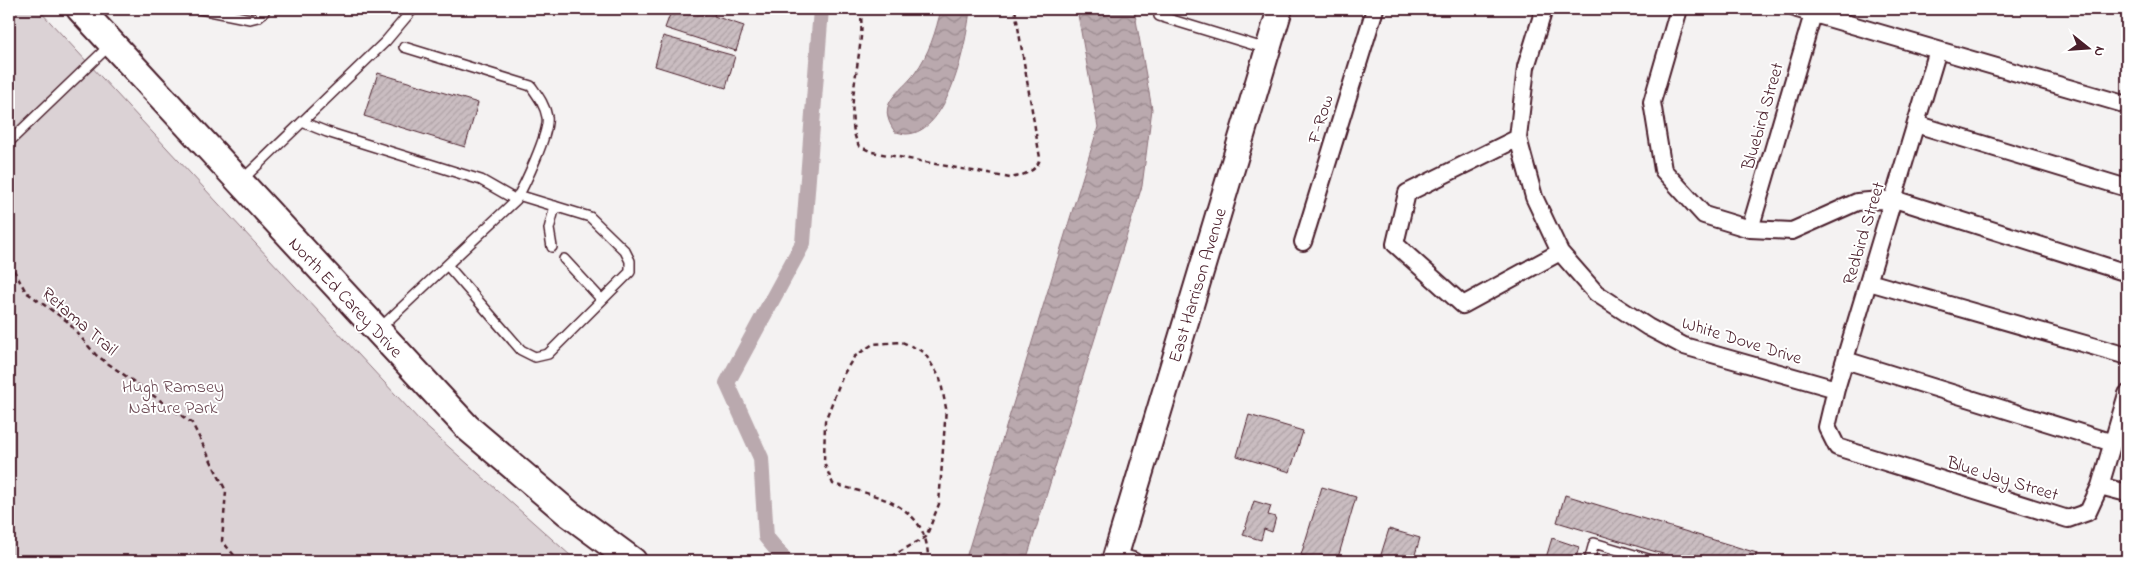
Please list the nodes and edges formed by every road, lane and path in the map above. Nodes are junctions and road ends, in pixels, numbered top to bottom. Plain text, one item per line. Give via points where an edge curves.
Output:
1 (200, 9) edge
2 (264, 9) edge
3 (413, 9) edge
4 (861, 9) edge
5 (1015, 9) edge
6 (1280, 9) edge
7 (1375, 9) edge
8 (1544, 9) edge
9 (1679, 9) edge
10 (1805, 11) edge
11 (89, 14) edge
12 (1160, 16) dead end
13 (112, 44) junction
14 (404, 46) dead end
15 (1267, 49) junction
16 (1938, 50) junction
17 (2127, 104) edge
18 (302, 122) junction
19 (1916, 124) junction
20 (1518, 138) junction
21 (9, 142) edge
22 (240, 182) junction
23 (2127, 188) edge
24 (517, 198) junction
25 (1894, 199) junction
26 (556, 206) junction
27 (1750, 229) junction
28 (1303, 242) dead end
29 (552, 247) dead end
30 (1560, 252) junction
31 (564, 259) dead end
32 (9, 262) edge
33 (447, 264) junction
34 (2127, 273) edge
35 (1869, 282) junction
36 (602, 300) junction
37 (377, 331) junction
38 (2127, 356) edge
39 (1845, 360) junction
40 (1836, 389) junction
41 (2127, 394) edge
42 (1827, 427) joint
43 (2113, 443) junction
44 (2100, 486) junction
45 (2127, 493) edge
46 (926, 537) junction
47 (1121, 560) edge
48 (239, 561) edge
49 (633, 561) edge
50 (883, 561) edge
51 (928, 561) edge
52 (1589, 561) edge
53 (1655, 561) edge

1 - 2 lane via 250,20 258,17
3 - 18 lane
4 - 5 path via 862,34 854,91 853,129 859,146 872,152 1010,178 1034,169 1040,158
6 - 15 main road, East Harrison Avenue
7 - 28 street, F-Row
8 - 20 street, White Dove Drive via 1526,67
9 - 27 street via 1652,102 1663,170 1704,215
10 - 16 street
10 - 27 street, Bluebird Street
11 - 13 main road, North Ed Carey Drive
12 - 15 lane
13 - 21 lane
13 - 22 main road, North Ed Carey Drive
14 - 24 lane via 532,86 543,103 548,120 530,174
15 - 47 main road, East Harrison Avenue
16 - 17 street
16 - 19 street, Redbird Street
18 - 22 lane
18 - 24 lane via 481,180
19 - 23 street
19 - 25 street, Redbird Street
20 - 30 street, White Dove Drive via 1534,197
20 - 30 street via 1407,193 1395,244 1463,305
22 - 37 main road, North Ed Carey Drive
24 - 26 lane
24 - 33 lane
25 - 27 street via 1857,202 1792,231
25 - 34 street
25 - 35 street, Redbird Street
26 - 29 lane via 549,229
26 - 36 lane via 590,217 625,251 630,261 630,272
30 - 40 street, White Dove Drive via 1596,293 1684,346
31 - 36 lane
32 - 48 path, Retama Trail via 26,292 67,321 96,355 192,423 226,491 222,542
33 - 36 lane via 521,350 535,357 548,354
33 - 37 lane
35 - 38 street
35 - 39 street, Redbird Street
37 - 49 main road, North Ed Carey Drive via 468,428 568,513
39 - 40 street, Redbird Street
39 - 43 street
40 - 42 street, Redbird Street
41 - 43 street, Blue Jay Street
42 - 44 street, Blue Jay Street via 1837,447 2068,519 2088,512
43 - 44 street, Blue Jay Street
44 - 45 street
46 - 46 path via 905,508 833,484 824,463 825,421 843,375 854,356 873,344 902,342 924,352 940,378 946,408 939,504
46 - 50 path
46 - 51 path
52 - 53 lane via 1594,543

